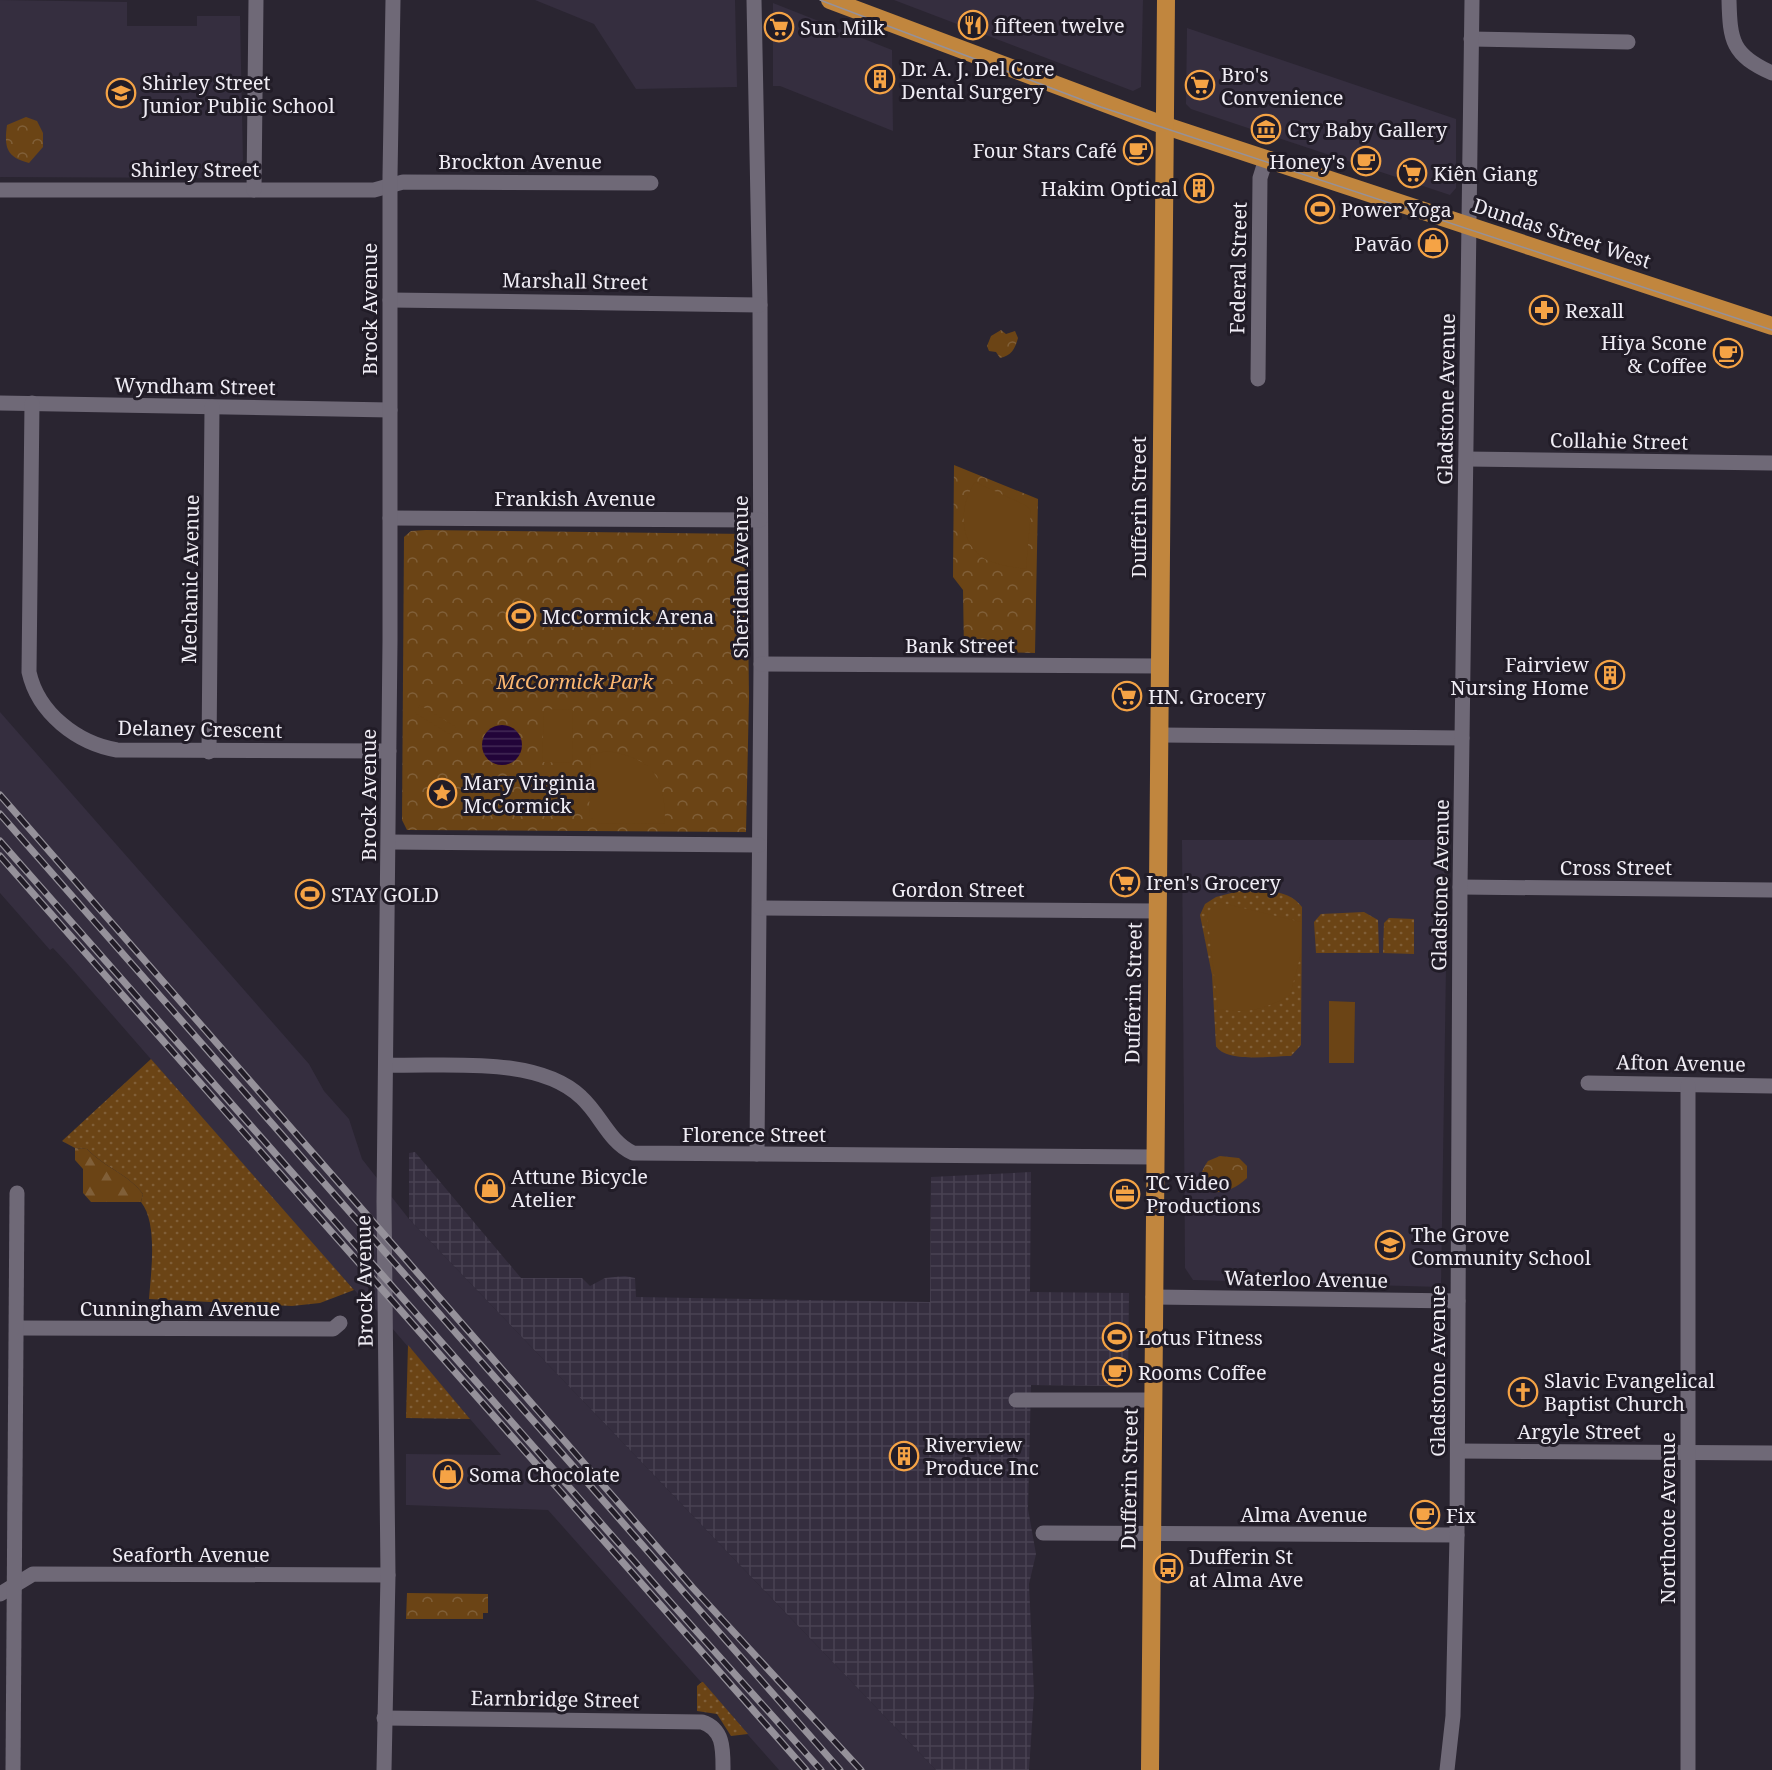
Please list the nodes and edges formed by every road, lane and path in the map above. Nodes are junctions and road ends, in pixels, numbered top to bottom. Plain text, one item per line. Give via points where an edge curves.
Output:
1 (256, 0) edge
2 (393, 0) edge
3 (754, 0) edge
4 (830, 0) edge
5 (1166, 0) edge
6 (1472, 0) edge
7 (1729, 0) edge
8 (1471, 39) junction
9 (1628, 42) dead end
10 (1772, 73) edge
11 (1163, 125) junction
12 (1266, 159) junction
13 (651, 183) dead end
14 (390, 185) junction
15 (254, 189) junction
16 (0, 190) edge
17 (1468, 226) junction
18 (390, 300) junction
19 (760, 305) junction
20 (1772, 326) edge
21 (1258, 379) dead end
22 (0, 403) edge
23 (32, 403) junction
24 (212, 407) junction
25 (390, 410) junction
26 (1466, 459) junction
27 (1772, 463) edge
28 (390, 518) junction
29 (760, 520) junction
30 (761, 664) junction
31 (1160, 666) junction
32 (1160, 735) junction
33 (1462, 738) junction
34 (389, 751) junction
35 (208, 752) junction
36 (388, 842) junction
37 (759, 845) junction
38 (1460, 887) junction
39 (1772, 890) edge
40 (760, 908) junction
41 (1156, 911) junction
42 (387, 1065) junction
43 (1588, 1083) dead end
44 (1688, 1086) junction
45 (1772, 1086) edge
46 (757, 1154) junction
47 (1154, 1157) junction
48 (17, 1193) dead end
49 (1153, 1297) junction
50 (1458, 1301) junction
51 (340, 1323) dead end
52 (18, 1328) junction
53 (1016, 1400) dead end
54 (1152, 1400) junction
55 (1458, 1451) junction
56 (1688, 1453) junction
57 (1772, 1453) edge
58 (1043, 1533) dead end
59 (1151, 1534) junction
60 (1457, 1535) junction
61 (388, 1575) junction
62 (15, 1584) junction
63 (0, 1594) edge
64 (384, 1718) junction
65 (13, 1770) edge
66 (384, 1770) edge
67 (723, 1770) edge
68 (1150, 1770) edge
69 (1447, 1770) edge
70 (1688, 1770) edge

1 - 15 street
2 - 14 street, Brock Avenue
3 - 19 street, Sheridan Avenue
4 - 11 main road, Dundas Street West
5 - 11 main road, Dufferin Street
6 - 8 street, Gladstone Avenue
7 - 10 street via 1734,44 1741,55
8 - 9 street
8 - 17 street, Gladstone Avenue
11 - 12 main road, Dundas Street West
11 - 31 main road, Dufferin Street
12 - 17 main road, Dundas Street West
12 - 21 street, Federal Street via 1260,178
13 - 14 street, Brockton Avenue
14 - 15 street, Shirley Street via 374,190
14 - 18 street, Brock Avenue
15 - 16 street, Shirley Street
17 - 20 main road, Dundas Street West
17 - 26 street, Gladstone Avenue
18 - 19 street, Marshall Street
18 - 25 street, Brock Avenue
19 - 29 street, Sheridan Avenue
22 - 23 street, Wyndham Street
23 - 24 street, Wyndham Street
23 - 35 street, Delaney Crescent via 29,672 33,687 60,723 100,747
24 - 25 street, Wyndham Street
24 - 35 street, Mechanic Avenue
25 - 28 street, Brock Avenue
26 - 27 street, Collahie Street
26 - 33 street, Gladstone Avenue
28 - 29 street, Frankish Avenue
28 - 34 street, Brock Avenue
29 - 30 street, Sheridan Avenue
30 - 31 street, Bank Street
30 - 37 street, Sheridan Avenue
31 - 32 main road, Dufferin Street
32 - 33 street
32 - 41 main road, Dufferin Street
33 - 38 street, Gladstone Avenue
34 - 35 street, Delaney Crescent
34 - 36 street, Brock Avenue
36 - 37 street
36 - 42 street, Brock Avenue
37 - 40 street, Sheridan Avenue
38 - 39 street, Cross Street
38 - 50 street, Gladstone Avenue
40 - 41 street, Gordon Street
40 - 46 street, Sheridan Avenue
41 - 47 main road, Dufferin Street
42 - 46 street, Florence Street via 523,1069 541,1073 582,1097 613,1140 633,1153
42 - 61 street, Brock Avenue via 384,1202
43 - 44 street, Afton Avenue
44 - 45 street, Afton Avenue
44 - 56 street, Northcote Avenue
46 - 47 street, Florence Street
47 - 49 main road, Dufferin Street
48 - 52 street
49 - 50 street, Waterloo Avenue
49 - 54 main road, Dufferin Street
50 - 55 street, Gladstone Avenue
51 - 52 street, Cunningham Avenue via 333,1329
52 - 62 street
53 - 54 street
54 - 59 main road, Dufferin Street
55 - 56 street, Argyle Street
55 - 60 street, Gladstone Avenue
56 - 57 street, Argyle Street
56 - 70 street, Northcote Avenue
58 - 59 street, Alma Avenue
59 - 60 street, Alma Avenue
59 - 68 main road, Dufferin Street
60 - 69 street, Gladstone Avenue via 1453,1716
61 - 62 street, Seaforth Avenue via 33,1574
61 - 64 street, Brock Avenue
62 - 63 street, Seaforth Avenue
62 - 65 street
64 - 66 street, Brock Avenue
64 - 67 street, Earnbridge Street via 702,1722 712,1725 720,1735

